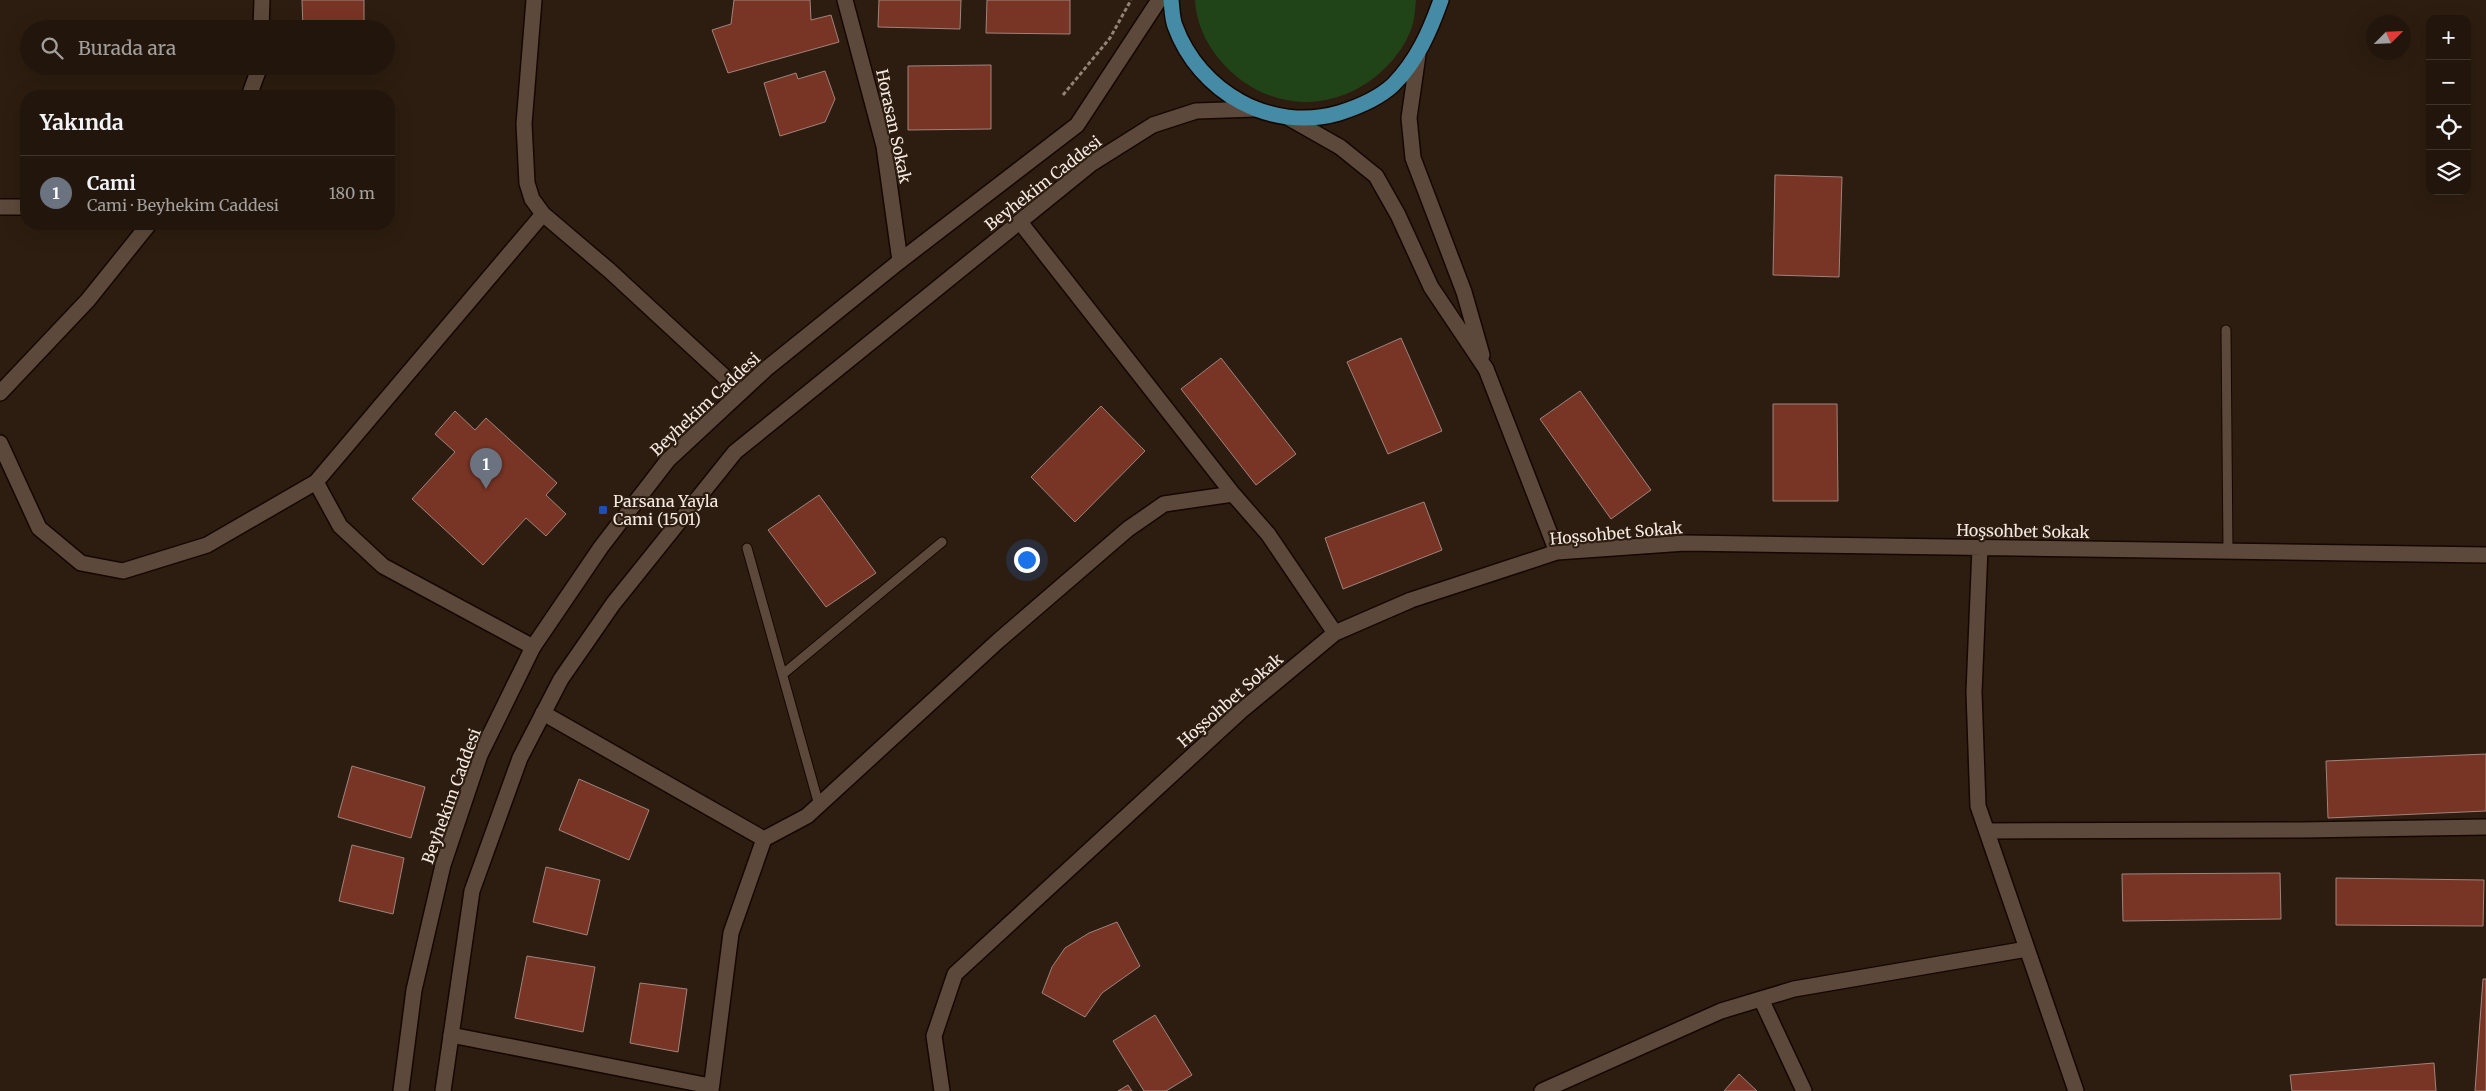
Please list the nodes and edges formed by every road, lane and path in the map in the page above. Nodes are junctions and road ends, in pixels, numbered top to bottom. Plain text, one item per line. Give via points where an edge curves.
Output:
1 (262, 0) edge
2 (534, 0) edge
3 (846, 0) edge
4 (1131, 0) edge
5 (1159, 0) edge
6 (1171, 0) edge
7 (1441, 0) edge
8 (261, 20) edge
9 (1418, 55) junction
10 (257, 75) edge
11 (251, 90) edge
12 (1063, 95) dead end
13 (1255, 109) junction
14 (1289, 118) junction
15 (0, 207) edge
16 (20, 207) edge
17 (543, 214) junction
18 (1020, 222) junction
19 (144, 230) edge
20 (900, 260) junction
21 (2226, 330) dead end
22 (1486, 369) junction
23 (0, 392) edge
24 (741, 392) junction
25 (0, 443) edge
26 (316, 482) junction
27 (1233, 494) junction
28 (942, 542) dead end
29 (747, 548) dead end
30 (1980, 548) junction
31 (2228, 551) junction
32 (1557, 552) junction
33 (2486, 555) edge
34 (1335, 633) junction
35 (533, 647) junction
36 (782, 674) junction
37 (543, 713) junction
38 (819, 805) junction
39 (2486, 827) edge
40 (1987, 831) junction
41 (764, 839) junction
42 (2027, 949) junction
43 (1761, 999) junction
44 (451, 1035) junction
45 (710, 1088) edge
46 (401, 1091) edge
47 (443, 1091) edge
48 (942, 1091) edge
49 (1542, 1091) edge
50 (1804, 1091) edge
51 (2076, 1091) edge

1 - 8 street
2 - 17 street via 525,134 527,183 532,199
3 - 20 street, Horasan Sokak via 884,146
4 - 12 path via 1110,38
5 - 20 street, Beyhekim Caddesi via 1077,125
6 - 13 main road via 1175,25 1193,61 1220,90
7 - 9 main road
9 - 14 main road via 1392,86 1358,107 1324,117
9 - 22 street via 1409,118 1413,158 1464,292
10 - 11 street
13 - 14 main road
13 - 18 street, Beyhekim Caddesi via 1196,111 1153,125 1091,164
14 - 22 street via 1340,147 1376,176 1431,287
15 - 16 street
17 - 24 street
17 - 26 street
18 - 27 street
18 - 37 street, Beyhekim Caddesi via 735,452 614,604 561,679
19 - 23 street via 88,300
20 - 24 street, Beyhekim Caddesi
21 - 31 lane
22 - 32 street
24 - 35 street, Beyhekim Caddesi via 668,460 601,547
25 - 26 street via 39,528 81,563 123,571 207,545
26 - 35 street via 340,526 383,566
27 - 34 street via 1268,534
27 - 38 street via 1164,504 1128,529 998,641
28 - 36 lane
29 - 36 lane
30 - 31 street, Hoşsohbet Sokak
30 - 32 street, Hoşsohbet Sokak via 1686,543
30 - 40 street via 1974,692 1978,806
31 - 33 street, Hoşsohbet Sokak
32 - 34 street, Hoşsohbet Sokak via 1411,600
34 - 48 street, Hoşsohbet Sokak via 1241,711 955,974 934,1036
35 - 46 street, Beyhekim Caddesi via 480,755 443,865 414,990
36 - 38 lane
37 - 41 street
37 - 44 street, Beyhekim Caddesi via 520,758 472,891
38 - 41 street via 807,816
39 - 40 street
40 - 42 street
41 - 45 street via 731,933
42 - 43 street via 1794,989
42 - 51 street
43 - 49 street via 1721,1011
43 - 50 street
44 - 45 street
44 - 47 street, Beyhekim Caddesi

